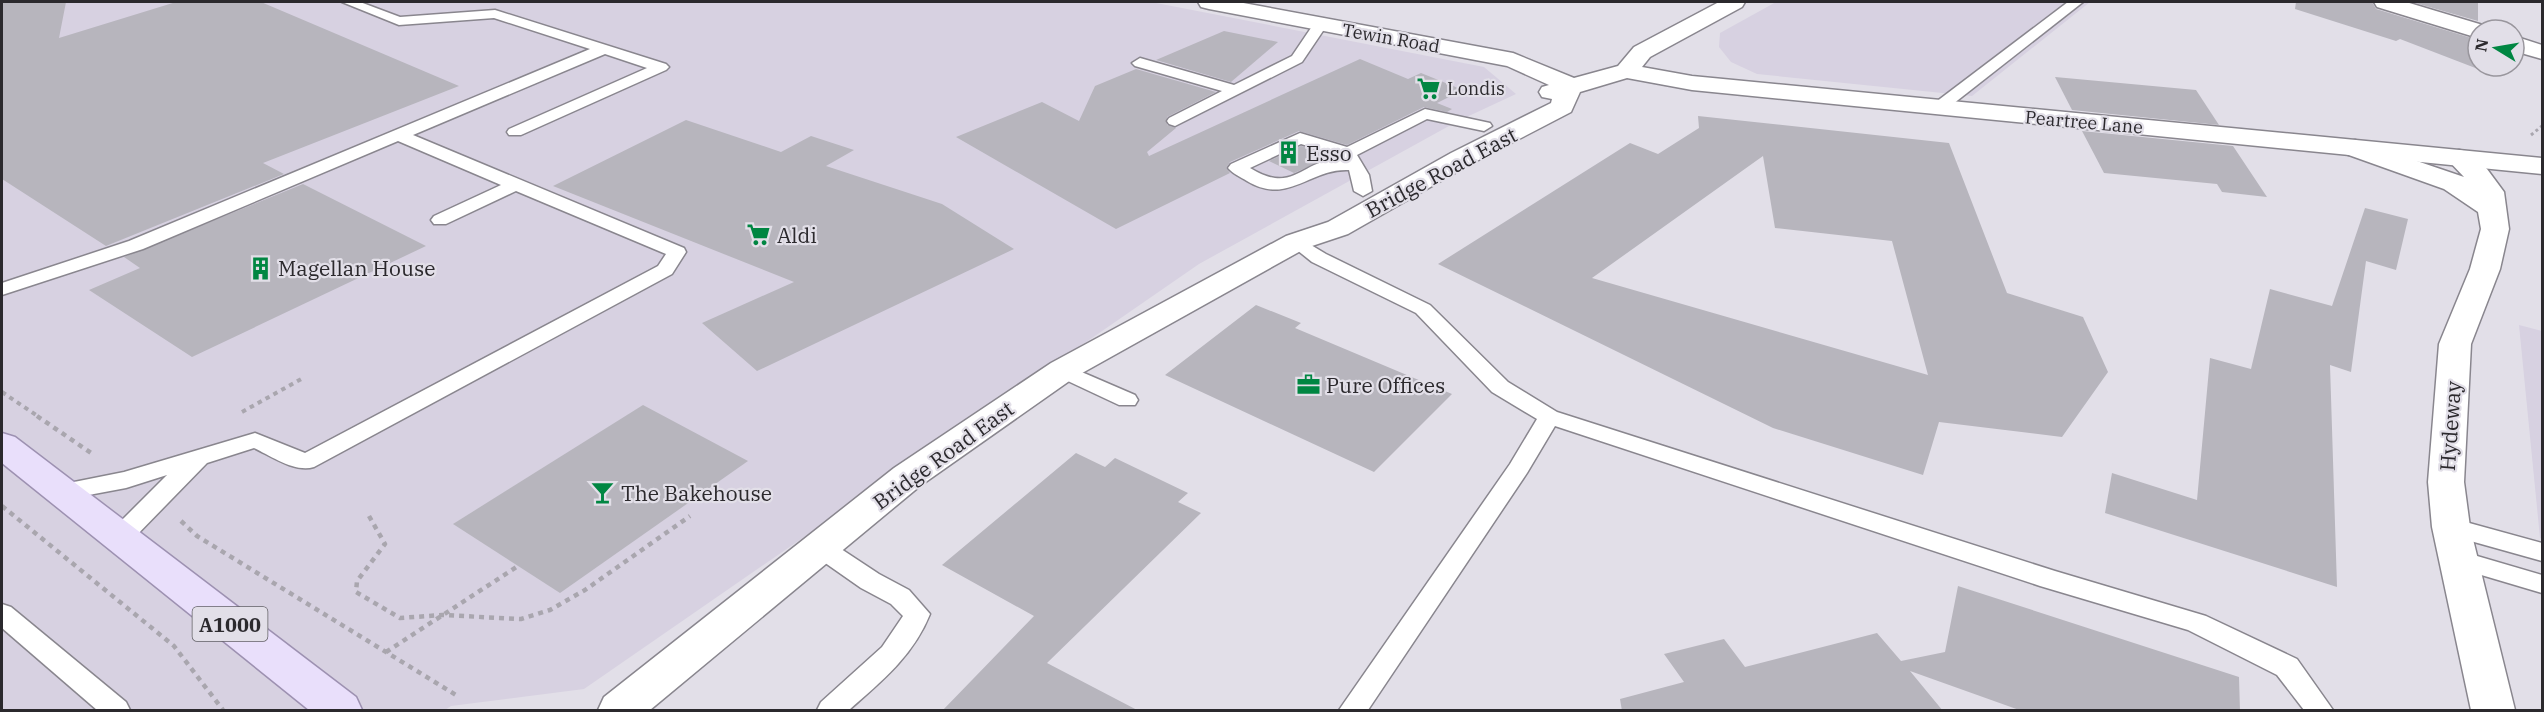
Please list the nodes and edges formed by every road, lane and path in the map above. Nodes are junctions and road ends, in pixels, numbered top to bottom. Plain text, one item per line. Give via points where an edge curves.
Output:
1 (349, 2) edge
2 (1209, 2) edge
3 (1732, 2) edge
4 (2076, 2) edge
5 (2385, 2) edge
6 (1320, 25) junction
7 (2466, 27) edge
8 (2526, 47) edge
9 (604, 49) junction
10 (2542, 52) edge
11 (1140, 63) dead end
12 (1626, 71) junction
13 (1570, 85) junction
14 (1236, 90) junction
15 (1938, 108) junction
16 (1175, 121) dead end
17 (1484, 126) junction
18 (515, 132) dead end
19 (398, 135) junction
20 (2355, 148) junction
21 (2458, 158) junction
22 (1351, 159) junction
23 (2542, 166) edge
24 (517, 184) junction
25 (1363, 191) junction
26 (2490, 207) junction
27 (440, 220) dead end
28 (1296, 243) junction
29 (2, 289) edge
30 (1063, 370) junction
31 (2, 392) edge
32 (1127, 400) dead end
33 (1549, 417) junction
34 (2, 445) edge
35 (201, 458) junction
36 (126, 480) junction
37 (62, 492) junction
38 (157, 498) junction
39 (2, 506) edge
40 (369, 516) dead end
41 (690, 516) dead end
42 (120, 537) junction
43 (2456, 543) junction
44 (820, 547) junction
45 (2542, 552) edge
46 (518, 566) dead end
47 (2542, 584) edge
48 (2, 614) edge
49 (442, 615) junction
50 (386, 652) junction
51 (456, 695) dead end
52 (116, 711) edge
53 (223, 711) edge
54 (340, 711) edge
55 (620, 711) edge
56 (831, 711) edge
57 (1353, 711) edge
58 (2319, 711) edge
59 (2493, 711) edge

1 - 9 lane via 399,21 495,14
2 - 6 street, Tewin Road
3 - 12 street via 1642,52
4 - 15 lane
5 - 7 street
6 - 13 street, Tewin Road via 1513,60
6 - 14 lane via 1297,59
8 - 10 street
9 - 18 lane via 660,67
9 - 19 lane
11 - 14 lane
12 - 13 street, Bridge Road East
12 - 15 street, Peartree Lane via 1692,83
13 - 17 street, Bridge Road East via 1533,99
13 - 28 street, Bridge Road East via 1562,107 1338,228
14 - 16 lane
15 - 20 street, Peartree Lane
17 - 22 lane via 1425,114
17 - 25 street, Bridge Road East
19 - 24 lane
19 - 29 lane via 136,244
20 - 21 street, Peartree Lane
20 - 26 street via 2454,183
21 - 23 street, Peartree Lane
21 - 26 street, Hydeway via 2490,192
22 - 22 lane via 1289,184 1264,184 1237,168 1300,138
22 - 25 lane
24 - 27 lane
24 - 35 lane via 677,252 665,270 306,462 255,440
25 - 28 street, Bridge Road East via 1320,215
26 - 43 street, Hydeway via 2495,229 2485,268 2455,344 2446,482
28 - 30 street, Bridge Road East
28 - 33 lane via 1423,309 1500,387
30 - 32 lane
30 - 44 street, Bridge Road East via 907,477
31 - 36 path
33 - 57 lane via 1519,468
33 - 58 lane via 2197,623 2287,667
34 - 37 main road, A1000
35 - 36 lane
35 - 38 lane
36 - 37 lane
37 - 42 main road, A1000
38 - 42 lane
38 - 50 path via 197,536
39 - 53 path via 174,646
40 - 49 path via 385,544 357,581 356,592 400,618
41 - 49 path via 550,610 521,619
42 - 54 main road, A1000
43 - 45 lane
43 - 47 lane
43 - 59 street, Hydeway
44 - 55 street, Bridge Road East
44 - 56 lane via 900,597 917,614 911,632 893,653
46 - 49 path
48 - 52 lane
49 - 50 path
50 - 51 path

